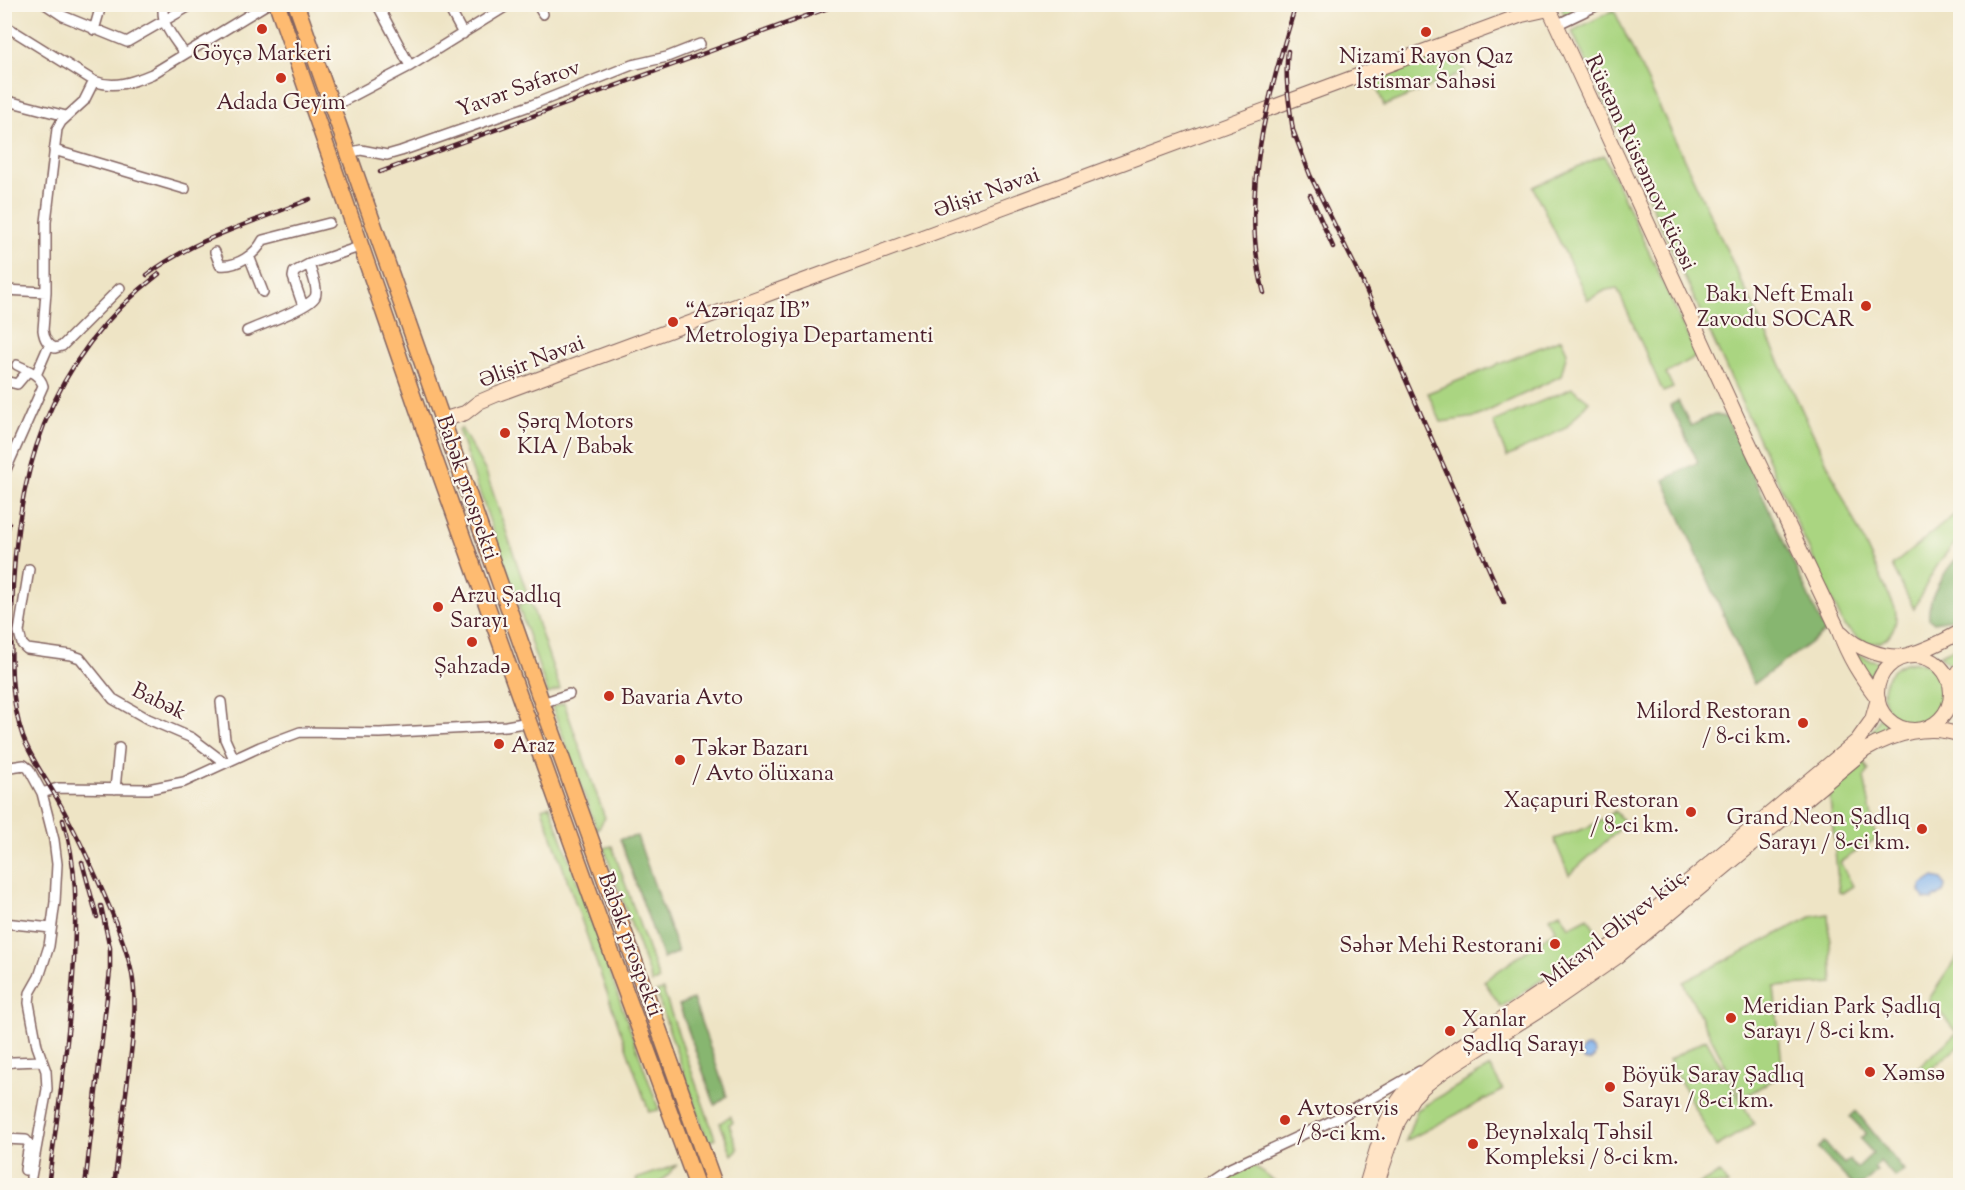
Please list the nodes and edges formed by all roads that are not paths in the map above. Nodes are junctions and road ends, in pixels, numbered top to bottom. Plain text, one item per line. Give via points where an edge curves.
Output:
1 (45, 4) edge
2 (164, 4) edge
3 (193, 4) edge
4 (267, 4) edge
5 (277, 4) edge
6 (296, 4) edge
7 (377, 4) edge
8 (447, 4) edge
9 (510, 4) edge
10 (537, 4) edge
11 (1600, 4) edge
12 (1551, 6) edge
13 (100, 9) dead end
14 (543, 14) dead end
15 (164, 22) junction
16 (4, 24) edge
17 (1556, 25) junction
18 (94, 30) junction
19 (463, 34) junction
20 (700, 44) dead end
21 (184, 53) junction
22 (410, 66) junction
23 (94, 81) junction
24 (4, 100) edge
25 (332, 107) junction
26 (66, 116) junction
27 (54, 150) junction
28 (348, 153) junction
29 (185, 189) dead end
30 (329, 223) dead end
31 (362, 246) junction
32 (214, 252) dead end
33 (249, 256) junction
34 (309, 264) junction
35 (120, 288) dead end
36 (4, 290) edge
37 (46, 292) junction
38 (263, 292) dead end
39 (303, 306) junction
40 (247, 331) dead end
41 (50, 345) junction
42 (17, 365) dead end
43 (32, 373) junction
44 (9, 382) dead end
45 (442, 420) junction
46 (5, 471) edge
47 (29, 569) dead end
48 (1838, 629) junction
49 (1960, 632) edge
50 (1905, 656) junction
51 (1960, 670) edge
52 (1955, 685) edge
53 (569, 694) dead end
54 (1878, 699) junction
55 (221, 702) dead end
56 (542, 703) junction
57 (529, 722) junction
58 (1917, 730) junction
59 (1960, 735) edge
60 (119, 748) dead end
61 (230, 761) junction
62 (4, 768) edge
63 (115, 789) junction
64 (42, 793) junction
65 (598, 916) junction
66 (4, 922) edge
67 (51, 928) junction
68 (637, 969) junction
69 (1440, 1060) junction
70 (42, 1061) junction
71 (4, 1064) edge
72 (1423, 1087) junction
73 (1404, 1091) junction
74 (1377, 1096) junction
75 (1393, 1107) junction
76 (670, 1114) junction
77 (4, 1139) edge
78 (714, 1182) edge
79 (697, 1185) edge
80 (1202, 1185) edge
81 (1366, 1185) edge
82 (1376, 1185) edge

1 - 18 street
2 - 15 street
3 - 15 street
4 - 21 street
5 - 31 main road, Babək prospekti
6 - 25 main road, Babək prospekti
7 - 22 street
8 - 19 street
9 - 19 street
10 - 14 street
11 - 17 street
12 - 17 street, Rüstəm Rüstəmov küçəsi
12 - 45 street, Əlişir Nəvai via 498,394
13 - 18 street
15 - 18 street via 127,42
15 - 21 street
16 - 23 street
17 - 48 street, Rüstəm Rüstəmov küçəsi
19 - 22 street
20 - 28 street, Yavər Səfərov via 632,65 401,152
21 - 23 street via 136,81 110,85
22 - 25 street
23 - 26 street via 84,101
24 - 26 street
25 - 28 main road, Babək prospekti
26 - 27 street via 57,129
27 - 29 street
27 - 37 street via 46,222
28 - 45 main road, Babək prospekti
30 - 33 street via 263,240
31 - 34 street
31 - 57 main road, Babək prospekti
32 - 33 street via 220,265 225,266
33 - 38 street
34 - 39 street via 316,293
34 - 39 street via 298,268 293,277
35 - 41 street via 62,346
36 - 37 street
37 - 41 street via 43,336
39 - 40 street
41 - 43 street
42 - 43 street
43 - 44 street via 17,384
43 - 46 street via 42,386
45 - 56 main road, Babək prospekti
47 - 61 street, Babək via 19,632 27,649 80,658 113,699
48 - 50 street via 1862,649
48 - 54 street, Rüstəm Rüstəmov küçəsi via 1858,674
49 - 50 street
50 - 52 street via 1931,659
50 - 54 street via 1881,677
51 - 52 street
52 - 58 street via 1945,714 1928,728
53 - 56 street
54 - 58 street via 1892,722
54 - 69 street via 1872,720 1857,741 1611,946
55 - 61 street, Babək
56 - 68 main road, Babək prospekti
57 - 61 street via 380,733 300,732
57 - 65 main road, Babək prospekti
58 - 59 street
58 - 72 street, Mikayıl Əliyev küç. via 1865,750 1617,957
60 - 63 street
61 - 63 street via 162,788
62 - 64 street via 24,765
63 - 64 street via 58,788
64 - 67 street via 57,864
65 - 68 main road via 611,938 639,1018 647,1026 651,1018
65 - 76 main road, Babək prospekti
66 - 67 street
67 - 70 street via 49,946 29,1003
68 - 78 main road, Babək prospekti
69 - 73 street
69 - 74 street
70 - 71 street
70 - 77 street via 47,1089 28,1173 29,1144 26,1140
72 - 73 street
72 - 82 street, Mikayıl Əliyev küç. via 1398,1122
73 - 74 street
73 - 75 street
74 - 75 street via 1390,1100
74 - 80 street
75 - 81 street
76 - 78 main road via 653,1056 656,1051 662,1052 696,1148
76 - 79 main road, Babək prospekti

